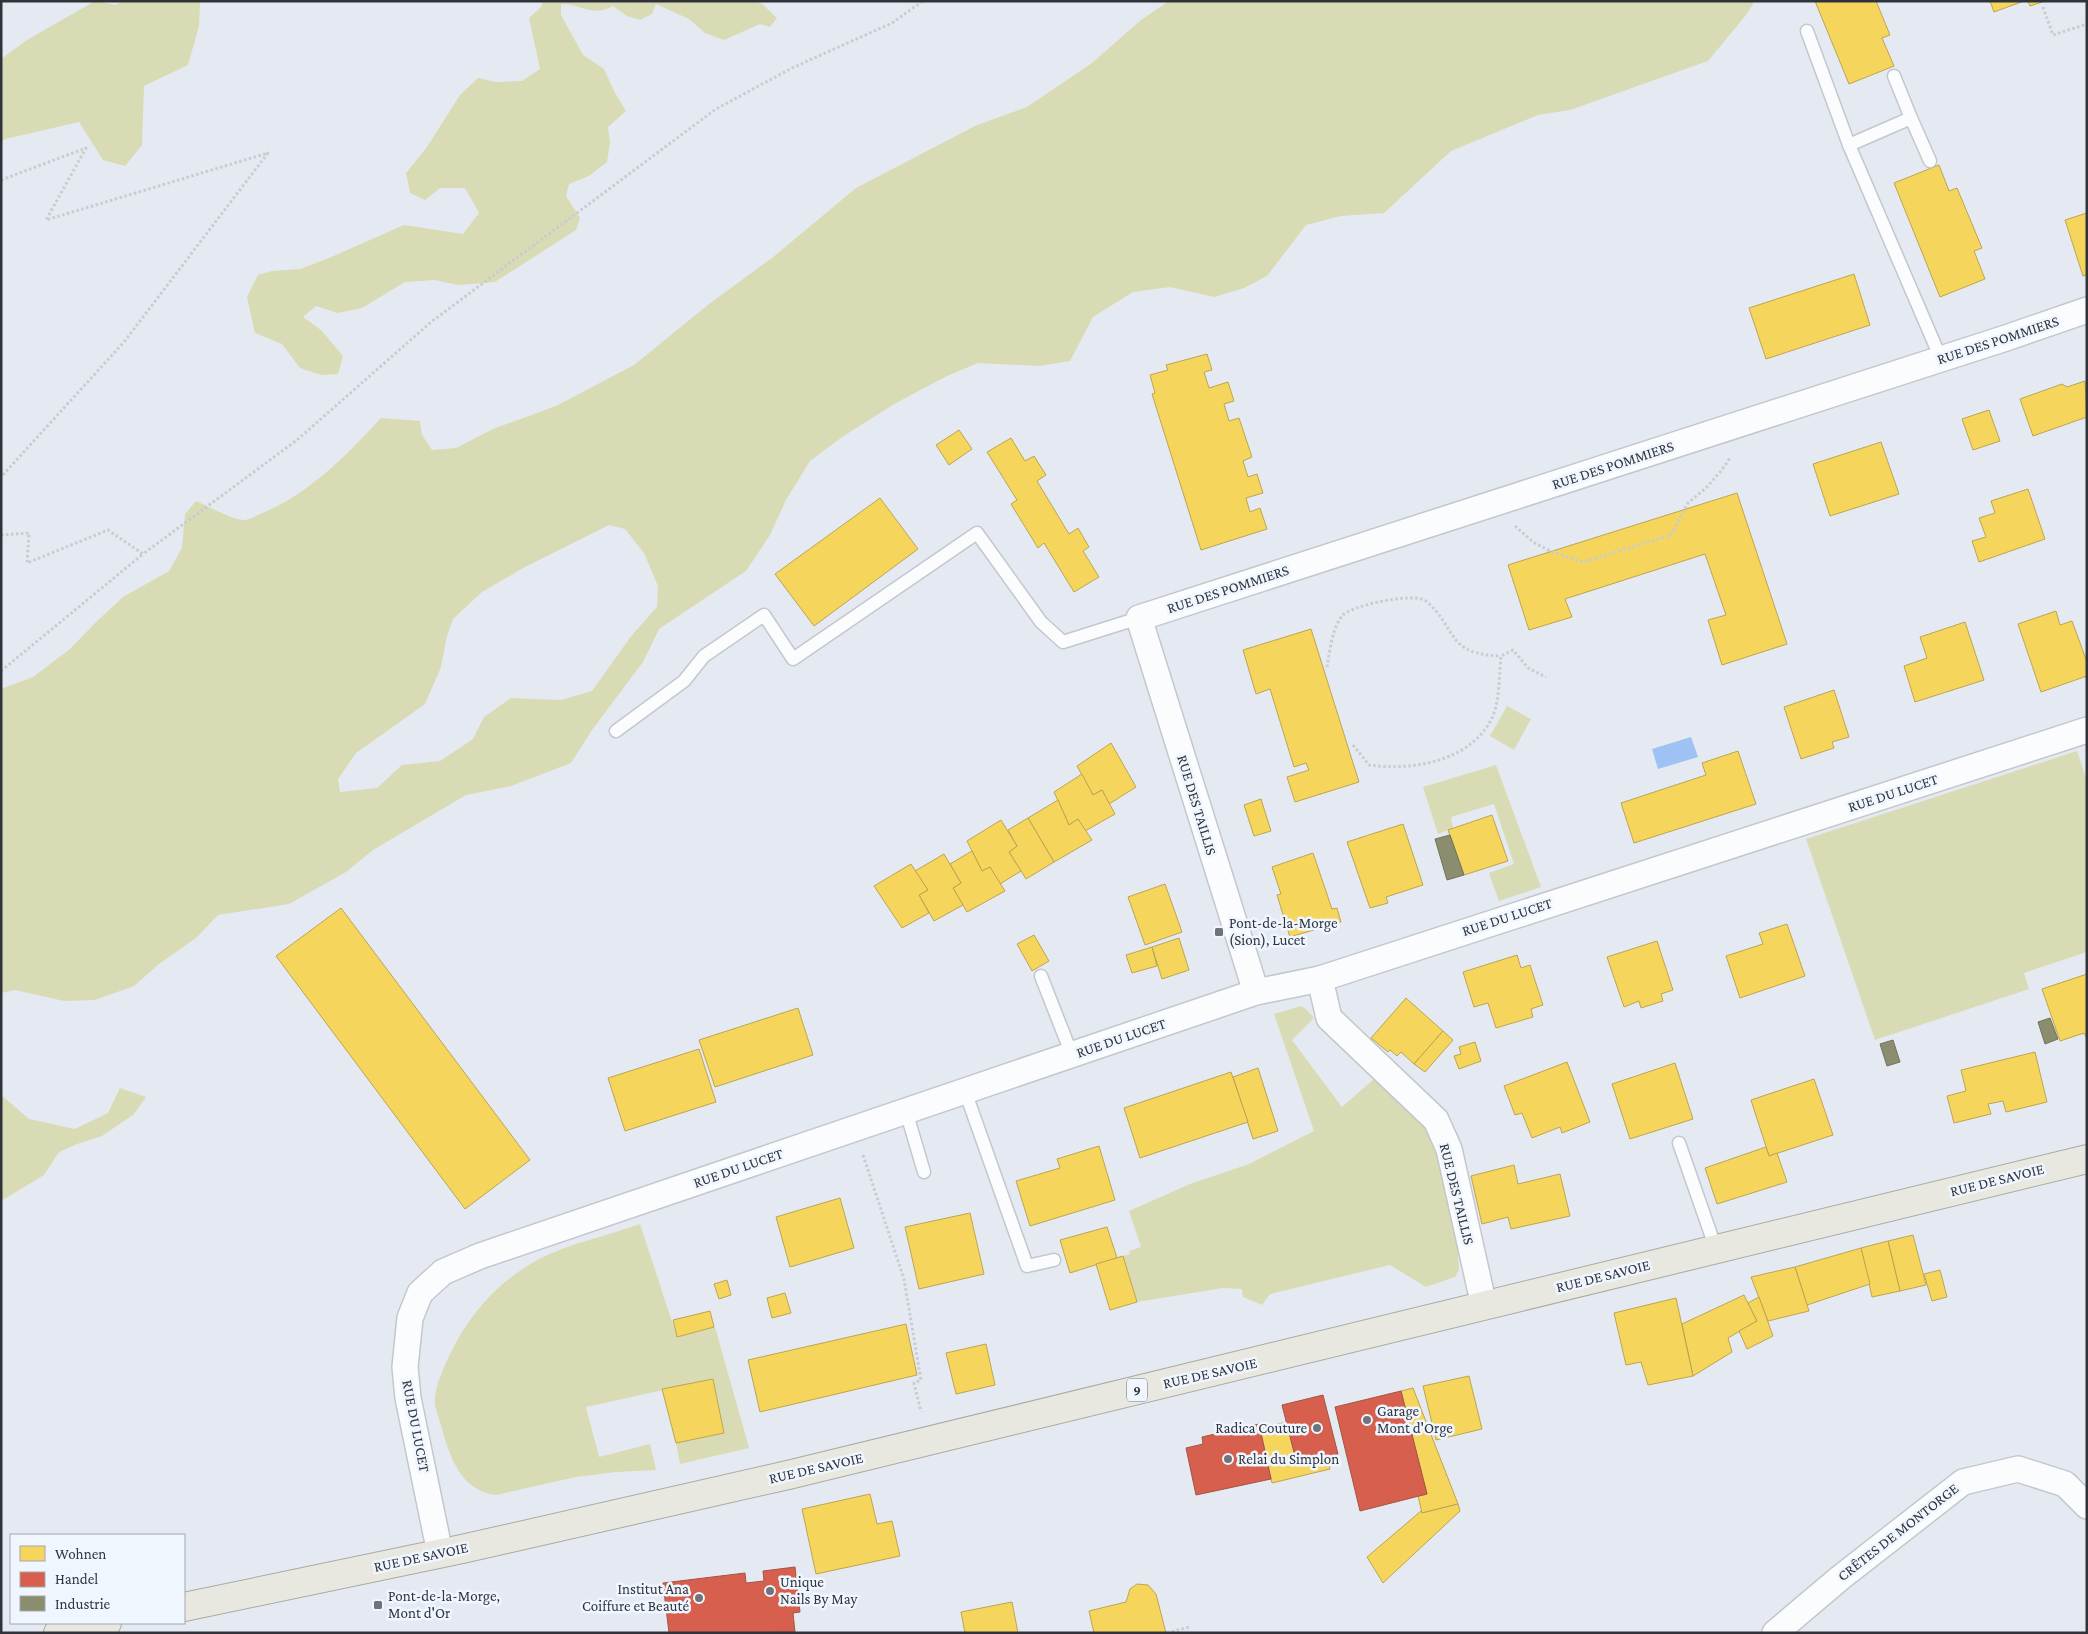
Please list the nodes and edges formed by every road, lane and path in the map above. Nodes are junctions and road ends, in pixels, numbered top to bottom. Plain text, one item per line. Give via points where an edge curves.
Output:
1 (923, 1) edge
2 (2042, 7) dead end
3 (2087, 24) edge
4 (1807, 31) dead end
5 (1894, 76) dead end
6 (1911, 118) junction
7 (1849, 145) junction
8 (1930, 161) dead end
9 (1, 180) edge
10 (2087, 310) edge
11 (1941, 359) junction
12 (1740, 424) junction
13 (1, 476) edge
14 (1491, 504) junction
15 (1, 535) edge
16 (143, 554) junction
17 (1139, 618) junction
18 (1501, 656) junction
19 (1327, 667) dead end
20 (1, 671) edge
21 (1546, 677) dead end
22 (2087, 730) edge
23 (616, 731) dead end
24 (1353, 746) dead end
25 (1041, 976) dead end
26 (1320, 979) junction
27 (1256, 992) junction
28 (1072, 1055) junction
29 (965, 1091) junction
30 (906, 1112) junction
31 (854, 1129) junction
32 (1679, 1142) dead end
33 (2087, 1159) edge
34 (924, 1172) dead end
35 (1716, 1248) junction
36 (1054, 1260) dead end
37 (1484, 1306) junction
38 (923, 1419) dead end
39 (2087, 1506) edge
40 (440, 1553) junction
41 (185, 1607) edge
42 (102, 1624) edge
43 (1189, 1627) dead end
44 (58, 1633) edge
45 (1167, 1633) edge
46 (1775, 1633) edge

1 - 16 path via 892,23 792,68 716,109 431,322 297,440
2 - 3 path via 2053,35
4 - 7 lane
5 - 6 lane
6 - 7 lane
6 - 8 lane
7 - 11 lane
9 - 13 path via 86,148 46,220 268,152 124,342
10 - 11 street, RUE DES POMMIERS
11 - 12 street, RUE DES POMMIERS
12 - 14 street, RUE DES POMMIERS
12 - 14 path via 1734,451 1721,472 1688,503 1671,535 1583,562 1550,552 1533,542
14 - 17 street, RUE DES POMMIERS
15 - 16 path via 29,533 27,563 108,530
16 - 20 path
17 - 23 lane via 1063,642 1041,622 977,533 793,658 764,615 704,656 684,681
17 - 27 street, RUE DES TAILLIS
18 - 19 path via 1466,650 1425,600 1405,597 1362,604 1343,614 1336,626
18 - 21 path via 1513,650 1528,668
18 - 24 path via 1492,719 1479,738 1458,753 1443,759 1388,767 1369,765
22 - 26 street, RUE DU LUCET
25 - 28 lane
26 - 27 street, RUE DU LUCET
26 - 37 street, RUE DES TAILLIS via 1329,1018 1436,1120 1449,1149
27 - 28 street, RUE DU LUCET
28 - 29 street, RUE DU LUCET
29 - 30 street, RUE DU LUCET
29 - 36 lane via 1027,1266
30 - 31 street, RUE DU LUCET
30 - 34 lane
31 - 38 path via 904,1279 921,1380 914,1383
31 - 40 street, RUE DU LUCET via 480,1256 443,1272 420,1293 410,1318 406,1367 408,1398
32 - 35 lane
33 - 35 main road, RUE DE SAVOIE / 9
35 - 37 main road, RUE DE SAVOIE / 9
37 - 40 main road, RUE DE SAVOIE / 9 via 807,1470
39 - 46 street, CRÊTES DE MONTORGE via 2065,1484 2018,1469 1964,1482
40 - 41 main road, RUE DE SAVOIE / 9
42 - 44 main road
43 - 45 path

